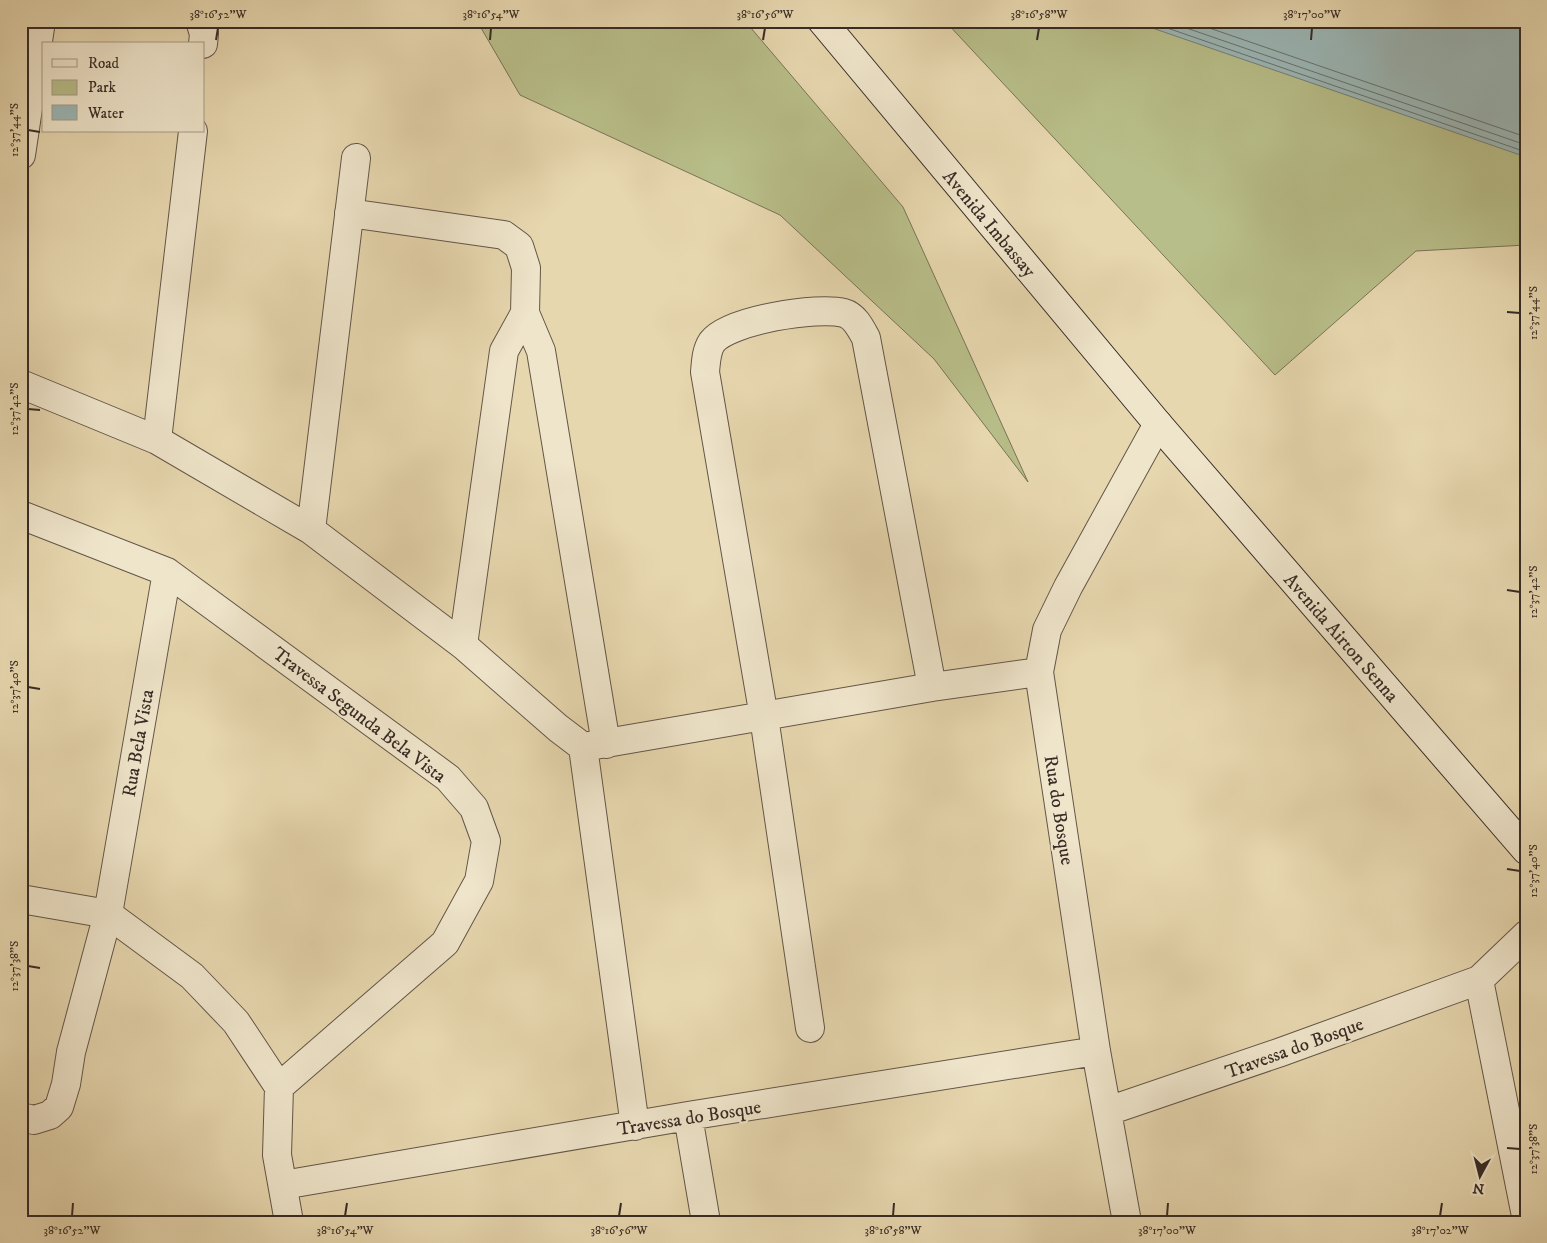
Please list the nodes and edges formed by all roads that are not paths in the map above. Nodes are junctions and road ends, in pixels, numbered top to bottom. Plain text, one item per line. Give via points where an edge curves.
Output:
1 (42, 21) edge
2 (200, 21) edge
3 (822, 21) edge
4 (203, 42) edge
5 (193, 132) edge
6 (21, 155) edge
7 (356, 158) dead end
8 (349, 213) junction
9 (525, 314) junction
10 (21, 384) edge
11 (1158, 424) junction
12 (157, 440) junction
13 (21, 515) edge
14 (311, 530) junction
15 (167, 572) junction
16 (463, 645) junction
17 (1039, 672) junction
18 (932, 687) junction
19 (764, 717) junction
20 (594, 745) junction
21 (1526, 850) edge
22 (21, 899) edge
23 (108, 914) junction
24 (1526, 935) edge
25 (1479, 980) junction
26 (810, 1028) dead end
27 (1096, 1051) junction
28 (278, 1087) junction
29 (1108, 1111) junction
30 (688, 1116) junction
31 (28, 1118) edge
32 (635, 1126) junction
33 (283, 1185) junction
34 (1526, 1216) edge
35 (289, 1222) edge
36 (706, 1222) edge
37 (1127, 1222) edge

1 - 6 street
2 - 4 street
3 - 11 street, Avenida Imbassay
5 - 12 street
7 - 8 street
8 - 9 street via 504,235 519,246 526,268
8 - 14 street
9 - 16 street via 504,351
9 - 20 street via 541,351
10 - 12 street
11 - 17 street, Rua do Bosque via 1100,526 1047,630
11 - 21 street, Avenida Airton Senna
12 - 14 street
13 - 15 street, Travessa Segunda Bela Vista
14 - 16 street
15 - 23 street, Rua Bela Vista
15 - 28 street, Travessa Segunda Bela Vista via 448,778 474,808 486,841 479,881 445,943
16 - 20 street via 558,728
17 - 18 street
17 - 27 street, Rua do Bosque
18 - 19 street
18 - 19 street via 866,338 858,324 845,313 815,312 747,323 723,333 712,342 706,355 705,372
19 - 20 street
19 - 26 street
20 - 32 street
22 - 23 street
23 - 28 street via 192,976 236,1022
23 - 31 street, Rua Bela Vista via 59,1107 50,1115
24 - 25 street, Travessa do Bosque
25 - 29 street, Travessa do Bosque
25 - 34 street
27 - 29 street, Rua do Bosque
27 - 30 street, Travessa do Bosque
28 - 33 street via 276,1156
29 - 37 street, Rua do Bosque
30 - 32 street, Travessa do Bosque
30 - 36 street
32 - 33 street, Travessa do Bosque
33 - 35 street

